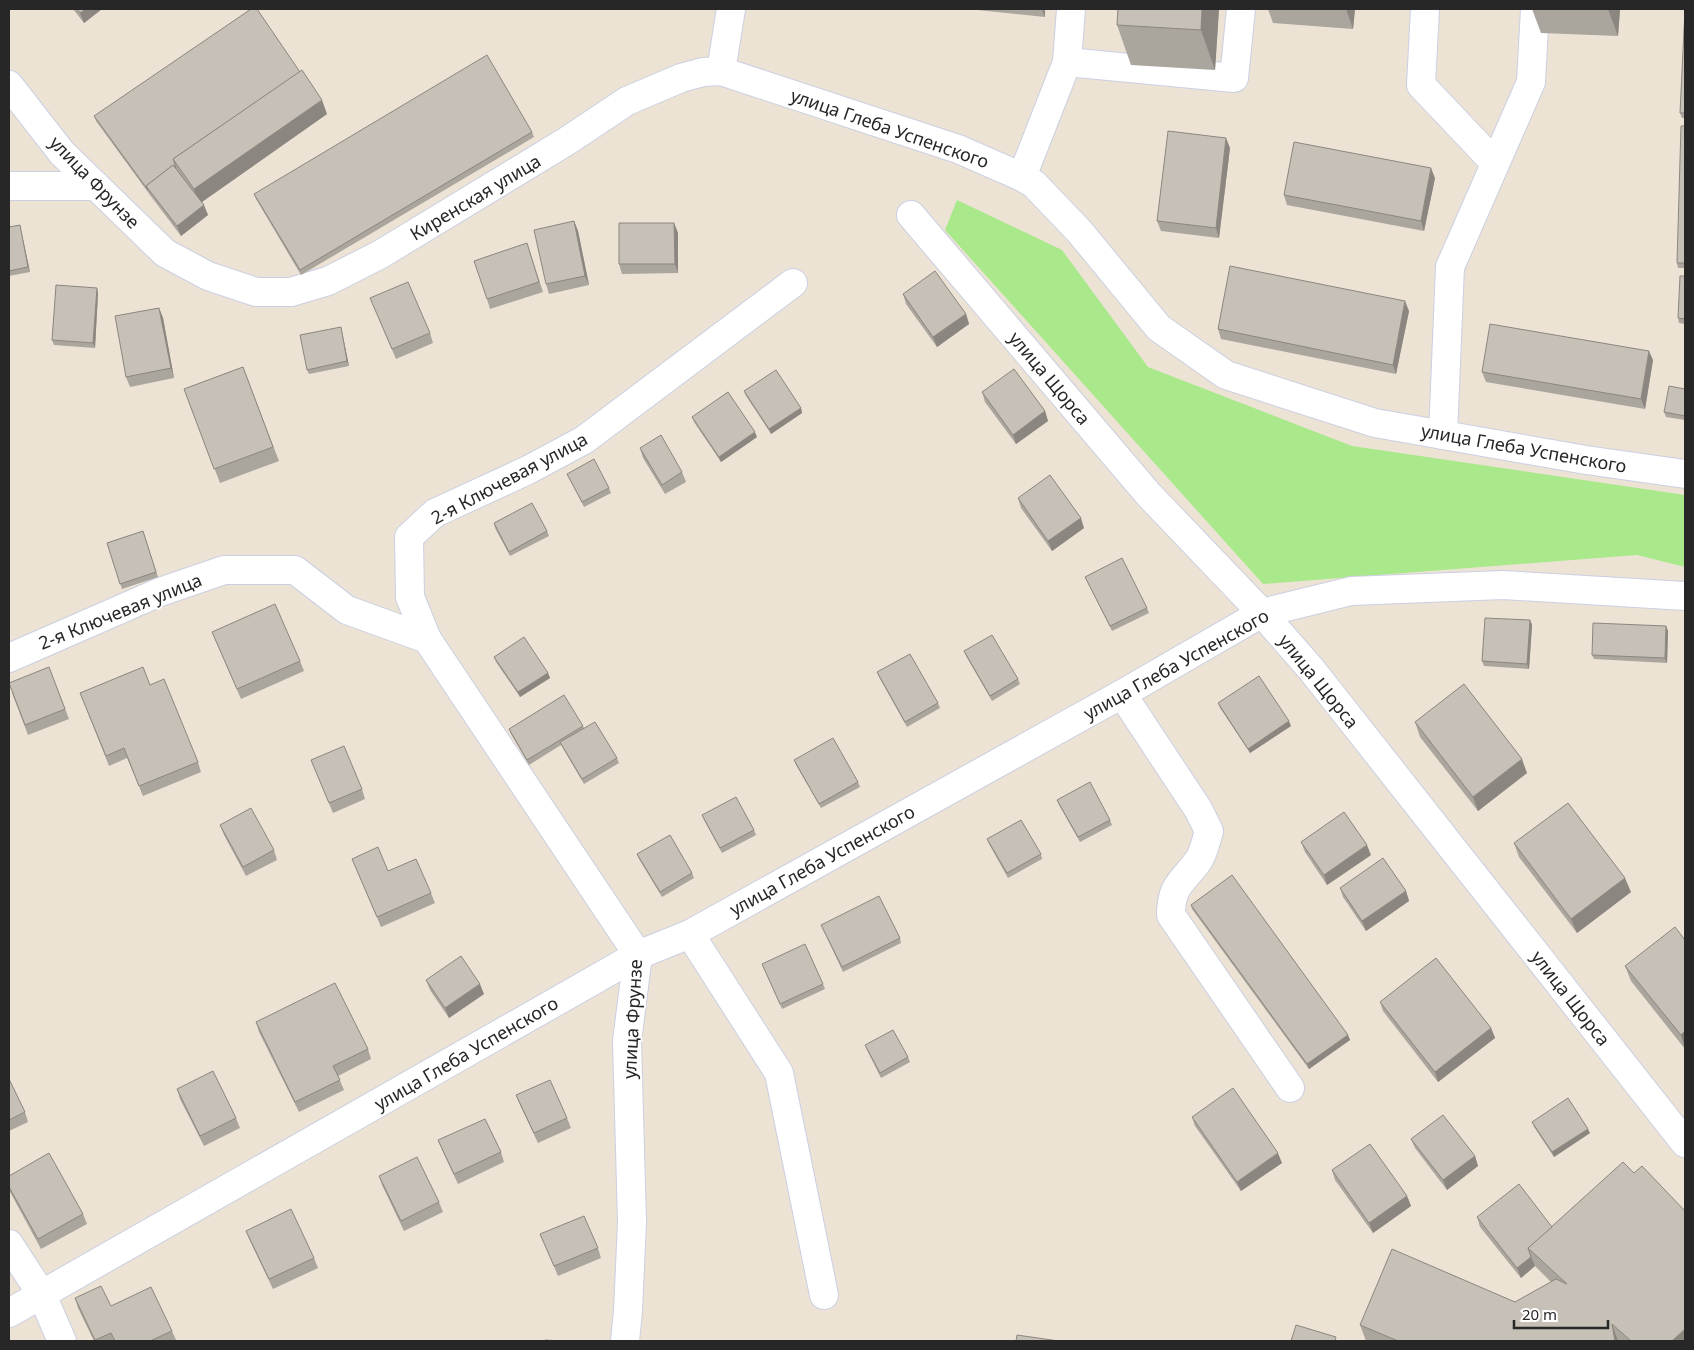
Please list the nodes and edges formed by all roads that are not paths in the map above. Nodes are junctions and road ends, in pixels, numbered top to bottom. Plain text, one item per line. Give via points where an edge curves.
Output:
1 (731, 9) edge
2 (1072, 9) edge
3 (1241, 9) edge
4 (1425, 9) edge
5 (1535, 9) edge
6 (1066, 62) junction
7 (720, 71) junction
8 (9, 85) edge
9 (1496, 163) junction
10 (1022, 177) junction
11 (9, 186) edge
12 (96, 186) junction
13 (910, 215) dead end
14 (165, 253) joint
15 (793, 284) dead end
16 (1443, 435) junction
17 (1685, 474) edge
18 (1685, 596) edge
19 (1262, 613) junction
20 (427, 639) junction
21 (9, 658) edge
22 (1122, 694) junction
23 (690, 934) junction
24 (638, 955) junction
25 (1290, 1088) dead end
26 (1685, 1143) edge
27 (9, 1244) edge
28 (824, 1294) dead end
29 (42, 1295) junction
30 (9, 1313) edge
31 (62, 1341) edge
32 (624, 1341) edge

1 - 7 street
2 - 6 street
3 - 6 street via 1234,78
4 - 9 street via 1421,85
5 - 9 street via 1531,82
6 - 10 street
7 - 10 street, улица Глеба Успенского via 958,149
7 - 14 street, Киренская улица via 680,78 628,101 382,254 328,281 291,292 256,292 208,276
8 - 12 street, улица Фрунзе via 62,153
9 - 16 street via 1450,267
10 - 16 street, улица Глеба Успенского via 1034,184 1079,231 1159,328 1226,375 1375,423
11 - 12 street
12 - 14 street, улица Фрунзе
13 - 19 street, улица Щорса via 1149,495
15 - 20 street, 2-я Ключевая улица via 584,440 435,513 409,537 410,597
16 - 17 street, улица Глеба Успенского
18 - 19 street, улица Глеба Успенского via 1503,585 1351,591
19 - 22 street, улица Глеба Успенского
19 - 26 street, улица Щорса via 1317,676
20 - 21 street, 2-я Ключевая улица via 347,610 295,570 224,570 160,592
20 - 24 street, улица Фрунзе
22 - 23 street, улица Глеба Успенского
22 - 25 street via 1198,809 1209,831 1200,859 1176,886 1170,915
23 - 24 street, улица Глеба Успенского
23 - 28 street via 779,1073
24 - 29 street, улица Глеба Успенского
24 - 32 street, улица Фрунзе via 627,1041 632,1222
27 - 29 street
29 - 30 street, улица Глеба Успенского
29 - 31 street

